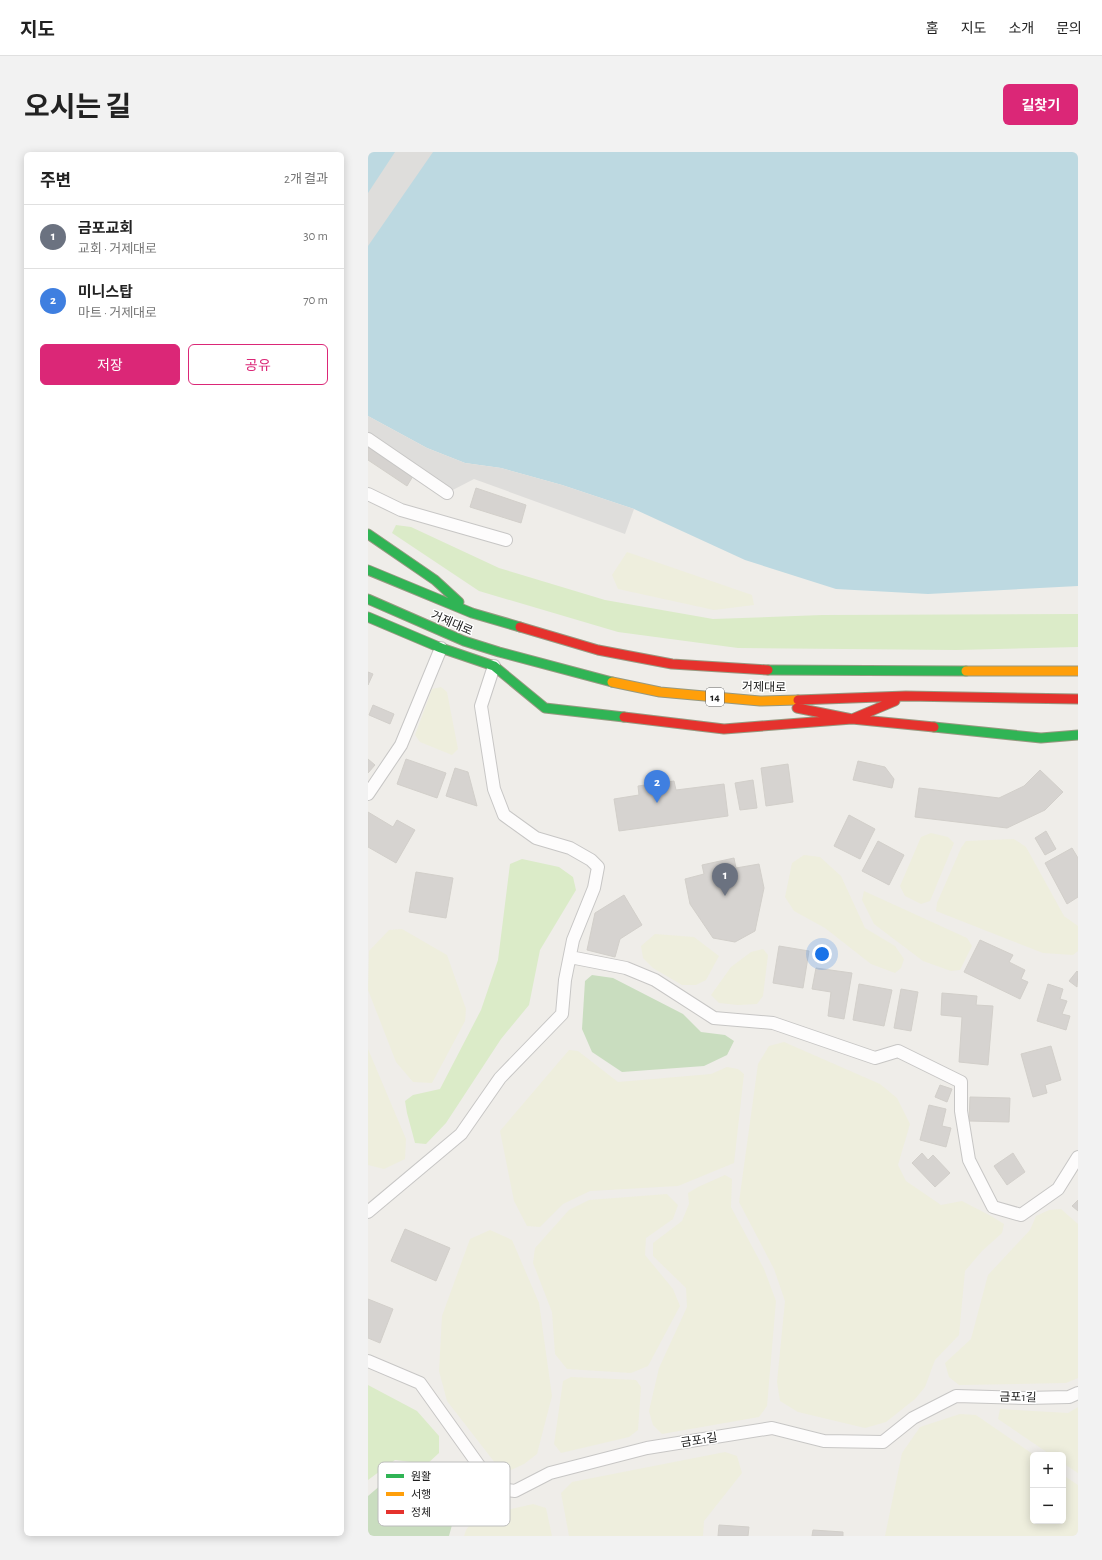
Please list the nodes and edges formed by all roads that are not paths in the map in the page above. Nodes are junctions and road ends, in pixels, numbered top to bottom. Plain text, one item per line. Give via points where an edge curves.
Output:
1 (368, 439) edge
2 (447, 493) dead end
3 (368, 494) edge
4 (368, 534) edge
5 (506, 540) dead end
6 (368, 570) edge
7 (368, 599) edge
8 (472, 614) junction
9 (368, 618) edge
10 (464, 642) junction
11 (441, 648) junction
12 (494, 666) junction
13 (1078, 666) edge
14 (509, 668) dead end
15 (531, 670) dead end
16 (1051, 671) junction
17 (1078, 672) edge
18 (591, 677) junction
19 (906, 696) junction
20 (1078, 699) edge
21 (760, 701) junction
22 (852, 719) junction
23 (1078, 735) edge
24 (368, 794) edge
25 (570, 957) junction
26 (1078, 1157) edge
27 (368, 1212) edge
28 (368, 1361) edge
29 (1078, 1394) edge
30 (476, 1462) edge
31 (510, 1490) edge

1 - 2 lane
3 - 5 lane via 401,510
4 - 8 main road via 435,580
6 - 8 main road, 거제대로
7 - 10 main road, 거제대로 / 14
8 - 16 main road, 거제대로 via 598,650 672,664 762,670
9 - 11 main road
10 - 12 main road
10 - 18 main road, 거제대로 / 14
11 - 12 main road
11 - 24 lane via 402,745
12 - 14 main road
12 - 22 main road via 545,708 724,729
12 - 25 lane via 481,706 494,789 504,816 536,838 570,848 592,860 598,867 594,888 573,940
13 - 16 main road
15 - 18 main road
16 - 17 main road, 거제대로
18 - 21 main road, 거제대로 / 14 via 660,692
19 - 20 main road, 거제대로 / 14
19 - 21 main road, 거제대로 / 14
19 - 22 main road
21 - 22 main road
22 - 23 main road via 1041,738
25 - 26 lane via 626,968 648,977 684,997 714,1018 773,1023 875,1058 898,1051 961,1082 961,1111 969,1160 993,1207 1021,1215 1058,1189
25 - 27 lane via 562,1014 500,1078 462,1134
28 - 30 lane, 금포1길 via 420,1384
29 - 31 lane, 금포1길 via 1069,1397 1026,1398 956,1396 913,1418 883,1442 824,1441 772,1428 647,1448 550,1473 515,1491

